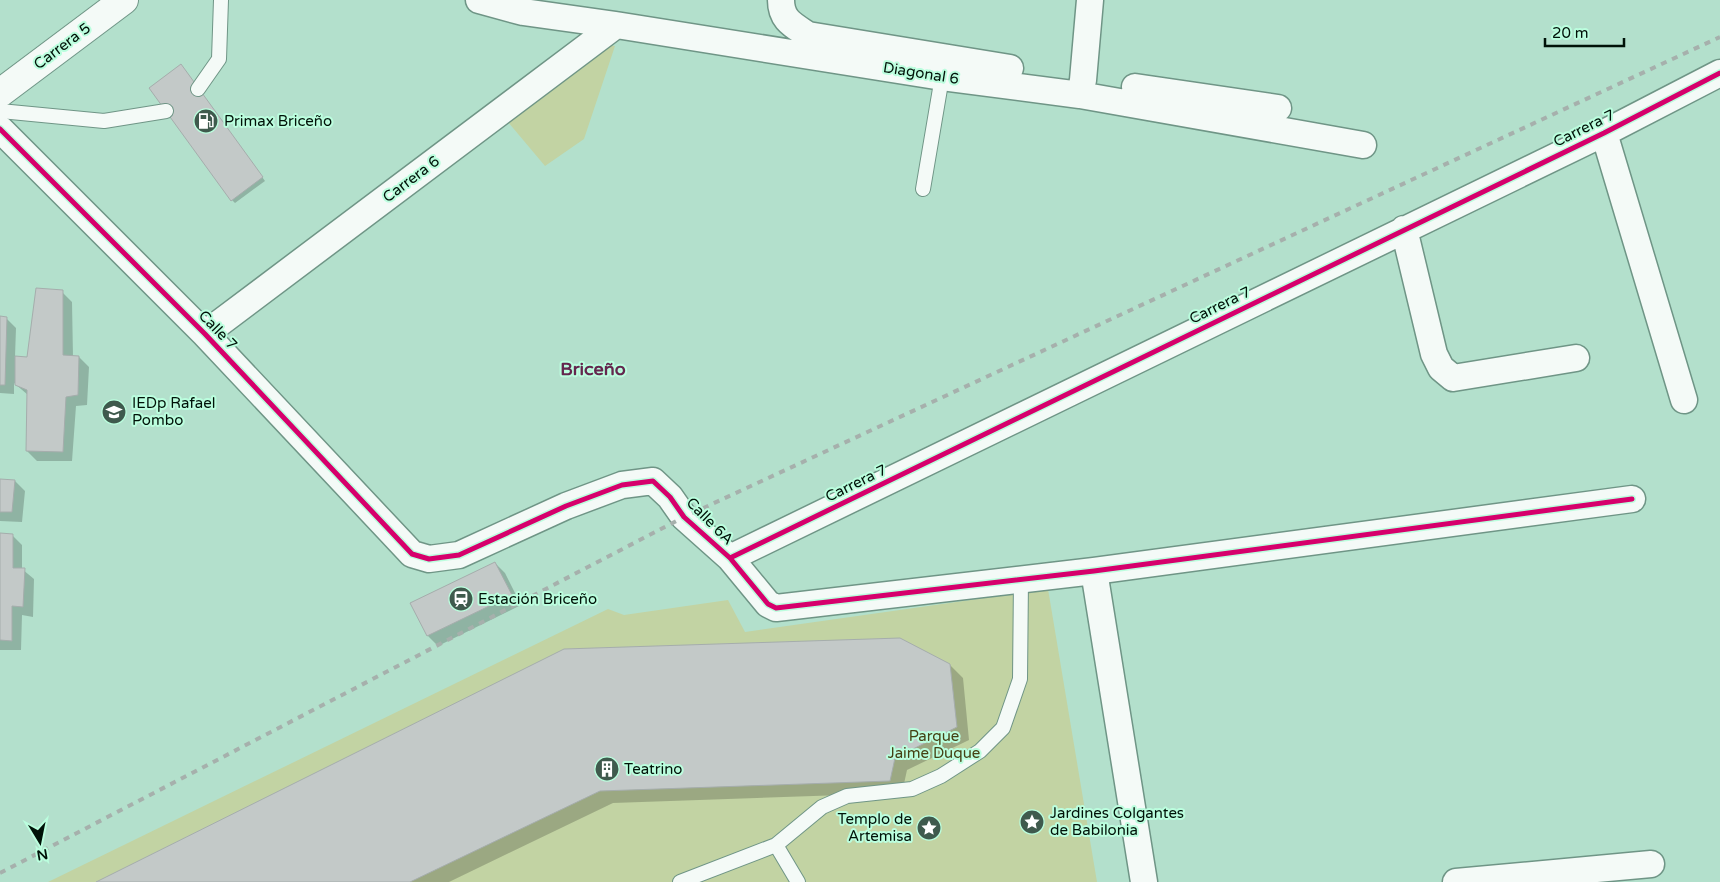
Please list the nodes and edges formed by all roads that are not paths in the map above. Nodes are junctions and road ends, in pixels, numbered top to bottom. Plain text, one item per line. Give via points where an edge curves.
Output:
1 (124, 0) edge
2 (221, 0) edge
3 (480, 0) edge
4 (781, 0) edge
5 (1090, 0) edge
6 (616, 25) junction
7 (1720, 73) edge
8 (942, 76) junction
9 (1082, 88) junction
10 (198, 89) dead end
11 (0, 93) edge
12 (1278, 108) dead end
13 (0, 111) edge
14 (166, 111) dead end
15 (0, 129) edge
16 (1604, 133) junction
17 (1362, 144) dead end
18 (923, 189) dead end
19 (1404, 229) junction
20 (205, 334) junction
21 (1576, 358) dead end
22 (1684, 400) dead end
23 (622, 485) joint
24 (1632, 499) dead end
25 (730, 558) junction
26 (1094, 571) junction
27 (1021, 579) junction
28 (776, 845) junction
29 (1651, 864) dead end
30 (680, 882) edge
31 (798, 882) edge
32 (1144, 882) edge
33 (1456, 882) edge

1 - 11 main road, Carrera 5
2 - 10 lane via 219,59
3 - 6 street, Diagonal 6 via 523,12
4 - 9 street via 786,21 808,36
5 - 9 street
6 - 8 street, Diagonal 6
6 - 20 street, Carrera 6
7 - 16 street, Carrera 7
8 - 9 street, Diagonal 6
8 - 18 lane
9 - 12 street
9 - 17 street, Diagonal 6
13 - 14 lane via 104,121
15 - 20 street, Calle 7
16 - 19 street, Carrera 7
16 - 22 street
19 - 21 street via 1434,354 1441,368 1453,378
19 - 25 street, Carrera 7
20 - 23 street, Calle 7 via 412,554 428,559 459,555 566,506
23 - 25 street, Calle 6A via 653,481 684,517
24 - 26 street
25 - 27 street, Calle 6A via 768,604 776,608
26 - 27 street
26 - 32 street
27 - 28 lane via 1020,679 1004,728 980,751 941,776 912,789 847,796 822,807
28 - 30 lane
28 - 31 lane
29 - 33 street

